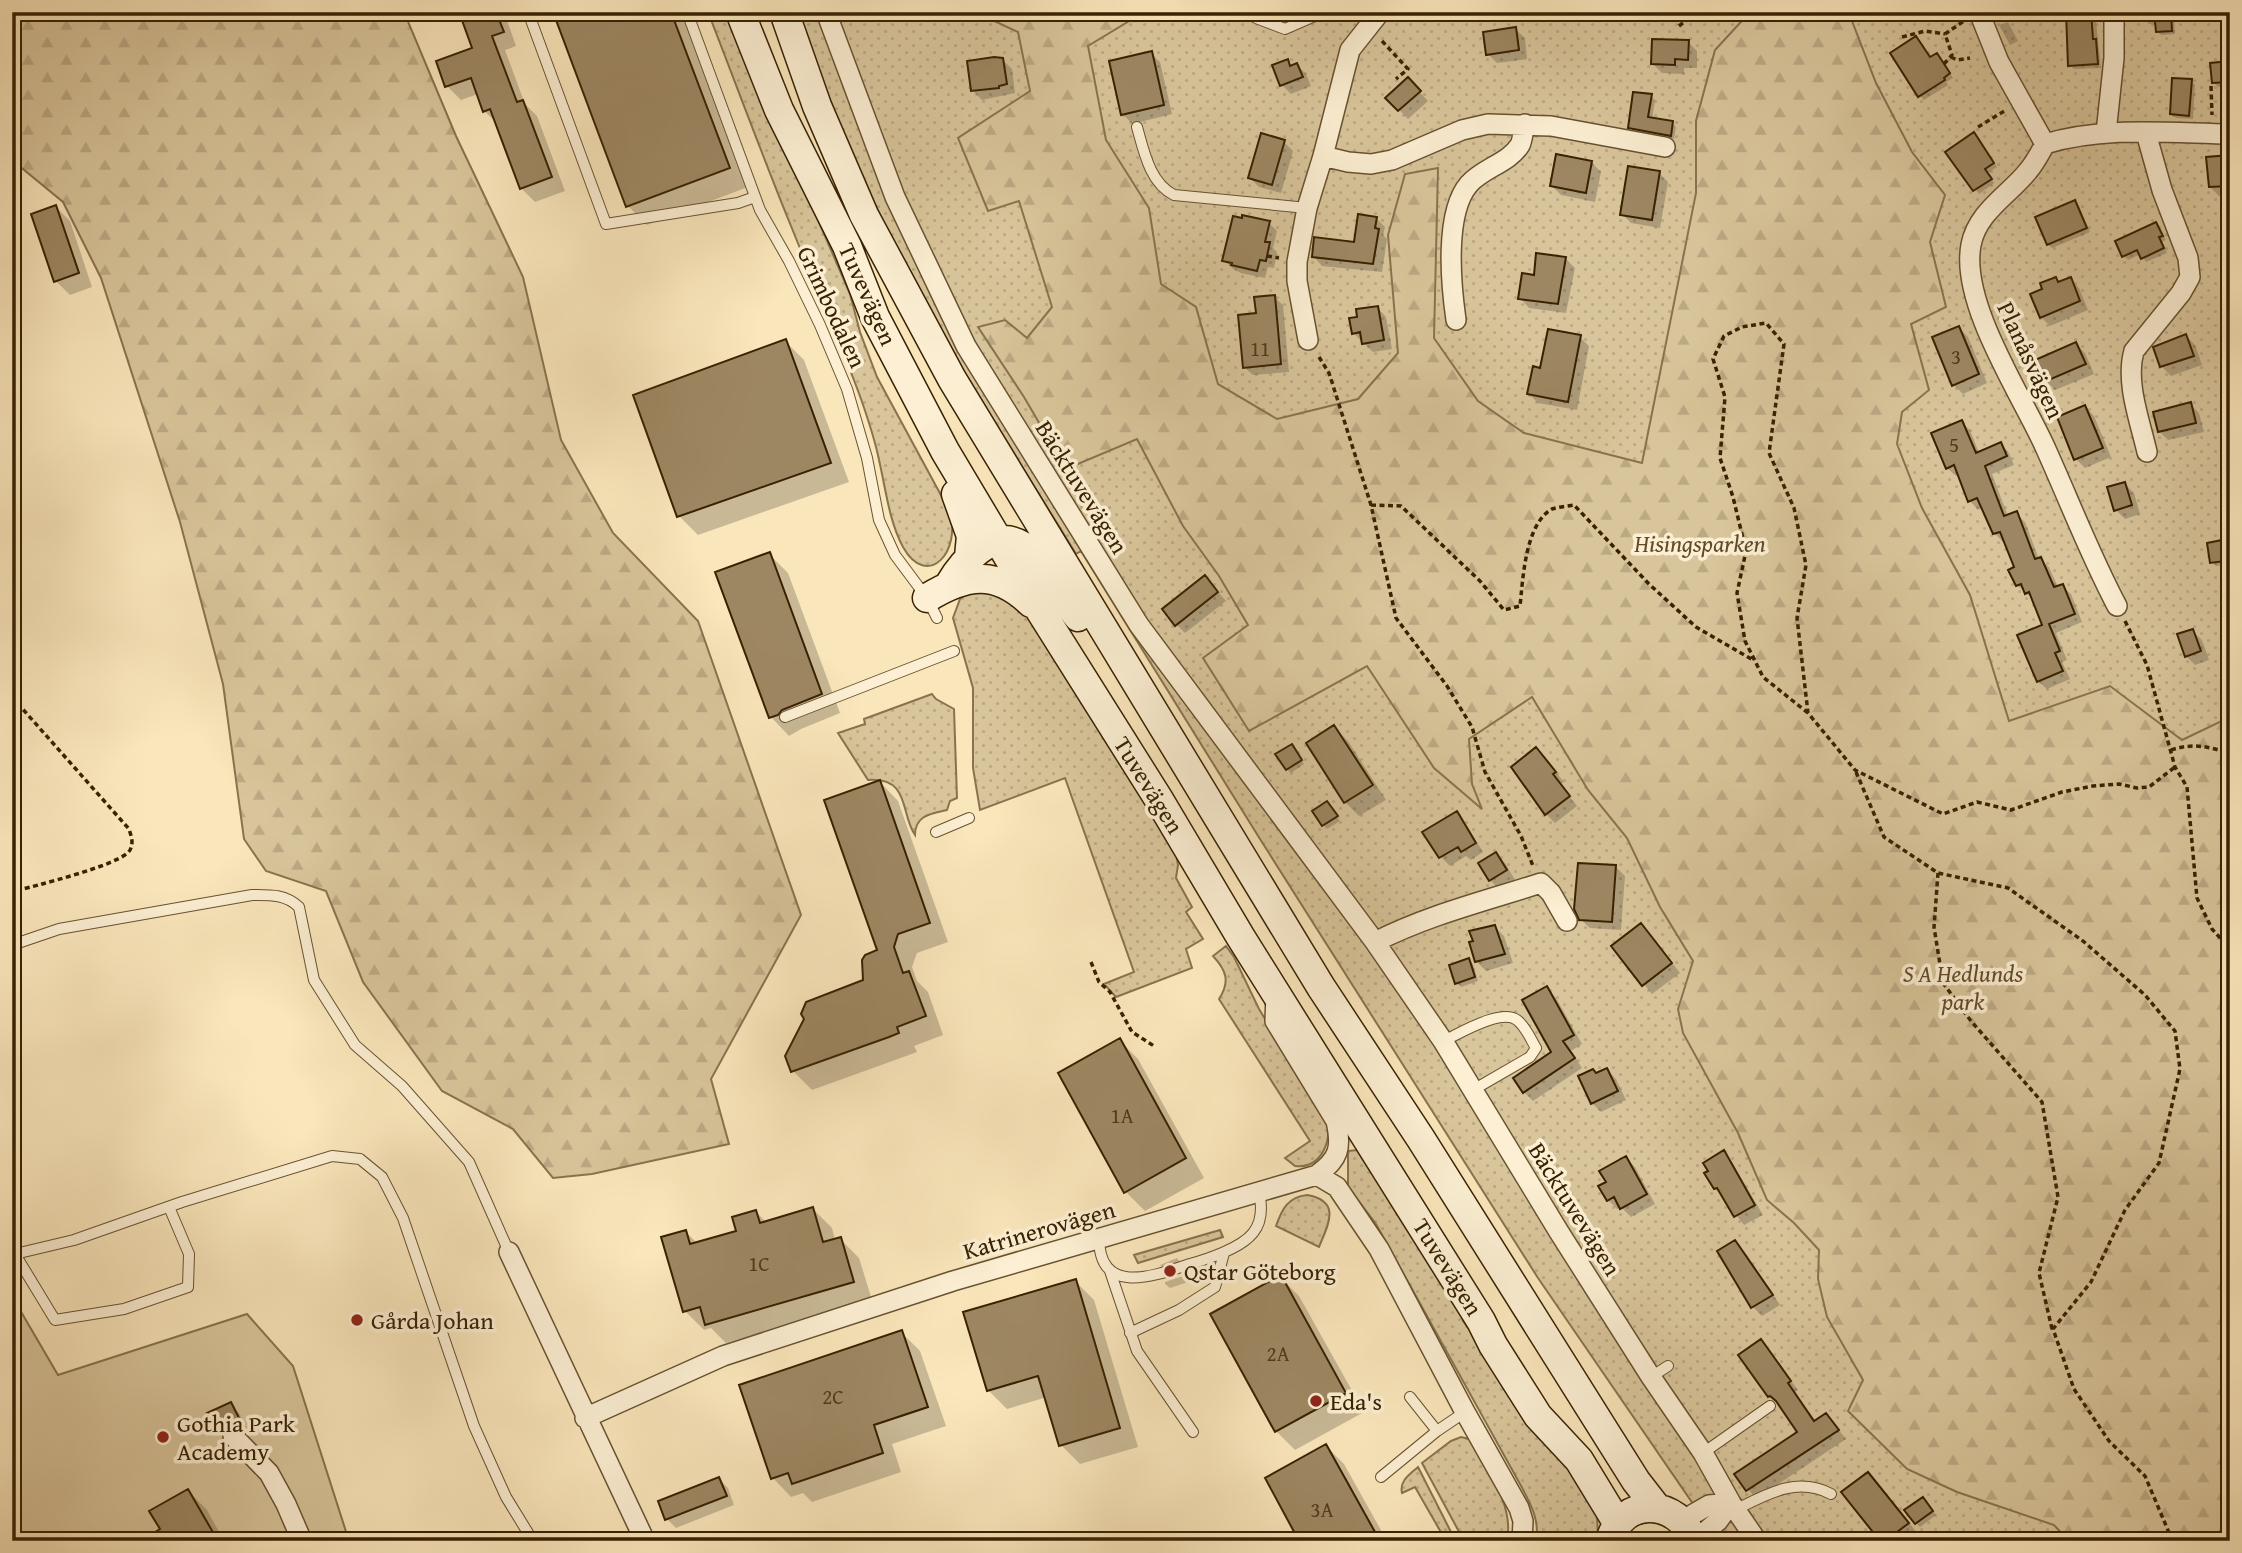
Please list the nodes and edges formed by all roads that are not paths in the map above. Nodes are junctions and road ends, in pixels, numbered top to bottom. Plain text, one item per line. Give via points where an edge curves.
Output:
1 (528, 12) edge
2 (687, 12) edge
3 (740, 12) edge
4 (784, 12) edge
5 (826, 12) edge
6 (1253, 12) edge
7 (1324, 12) edge
8 (2114, 12) edge
9 (1974, 15) edge
10 (1374, 19) edge
11 (1525, 124) junction
12 (1137, 127) dead end
13 (2106, 133) junction
14 (2146, 133) junction
15 (2230, 134) edge
16 (2045, 144) junction
17 (1665, 147) dead end
18 (1323, 156) junction
19 (755, 197) junction
20 (1307, 208) junction
21 (876, 317) junction
22 (1456, 320) dead end
23 (1308, 340) road end
24 (2147, 452) dead end
25 (999, 541) junction
26 (969, 557) junction
27 (938, 600) junction
28 (2117, 606) road end
29 (1041, 612) junction
30 (1103, 628) junction
31 (954, 651) dead end
32 (785, 717) dead end
33 (970, 818) dead end
34 (936, 832) dead end
35 (1567, 921) dead end
36 (1375, 942) junction
37 (12, 945) edge
38 (1276, 993) junction
39 (1443, 1041) junction
40 (1472, 1090) junction
41 (1317, 1175) junction
42 (1259, 1191) junction
43 (169, 1207) junction
44 (1099, 1237) junction
45 (509, 1252) joint
46 (1224, 1253) junction
47 (1110, 1271) junction
48 (1130, 1333) junction
49 (1668, 1366) dead end
50 (1651, 1377) junction
51 (1410, 1397) dead end
52 (1770, 1406) dead end
53 (1465, 1412) junction
54 (585, 1418) junction
55 (1437, 1431) junction
56 (1193, 1432) dead end
57 (233, 1436) dead end
58 (1703, 1453) junction
59 (1381, 1477) dead end
60 (1831, 1494) dead end
61 (1733, 1506) junction
62 (1657, 1508) junction
63 (1688, 1530) edge
64 (1614, 1533) edge
65 (302, 1541) edge
66 (533, 1541) edge
67 (645, 1541) edge
68 (1522, 1541) edge
69 (1757, 1541) edge

1 - 19 lane via 606,224 738,204
2 - 19 lane, Grimbodalen
3 - 21 main road, Tuvevägen via 779,110 847,246
4 - 30 main road, Tuvevägen via 817,106 864,215 952,379
5 - 36 street, Bäcktuvevägen via 895,197 966,346 1139,625
6 - 7 lane via 1256,18 1285,29
8 - 13 street
9 - 16 street
10 - 18 street via 1350,50
11 - 17 street
11 - 18 street via 1488,124 1462,130 1392,160 1371,164
11 - 22 street via 1520,145 1468,185 1456,211 1451,278
12 - 20 lane via 1146,160 1162,189 1174,195
13 - 14 street
13 - 16 street
14 - 15 street
14 - 24 street via 2190,264 2187,285 2132,359 2133,389
16 - 28 street, Planåsvägen via 2027,173 1987,212 1976,230 1970,246 1970,270 1990,336
18 - 20 street
19 - 27 lane, Grimbodalen via 847,389 879,520 895,555
20 - 23 street via 1297,281
21 - 25 main road, Tuvevägen
21 - 26 main road via 889,366 957,495 971,536
25 - 26 main road
25 - 29 main road, Tuvevägen
25 - 30 main road via 1026,549 1078,618
26 - 27 main road
27 - 29 main road via 980,578 995,579 1008,584
29 - 38 main road, Tuvevägen
30 - 62 main road, Tuvevägen via 1321,987
31 - 32 lane
33 - 34 lane
35 - 36 street via 1541,883 1439,914
36 - 39 street, Bäcktuvevägen
37 - 45 lane via 59,929 252,895 291,900 299,907 314,980 355,1045 402,1086 469,1162
38 - 41 street via 1275,1021 1336,1121 1339,1144 1332,1164
38 - 64 main road, Tuvevägen via 1538,1416 1579,1460
39 - 40 street, Bäcktuvevägen
39 - 40 lane via 1504,1016 1515,1018 1526,1030 1536,1048 1530,1057
40 - 50 street, Bäcktuvevägen
41 - 42 street, Katrinerovägen
41 - 53 street via 1337,1187 1380,1249
42 - 44 street, Katrinerovägen
42 - 46 lane via 1262,1208 1253,1234
43 - 43 lane via 74,1240 15,1254 55,1320 124,1309 188,1287 189,1254
43 - 66 lane via 332,1156 360,1159 382,1177 403,1218 474,1426 506,1497
44 - 47 lane via 1099,1255
44 - 54 street, Katrinerovägen via 723,1356
45 - 54 street
46 - 47 lane via 1149,1278 1129,1278
46 - 48 lane via 1215,1287 1180,1310
47 - 48 lane
48 - 56 lane via 1137,1351
49 - 50 lane
50 - 58 street, Bäcktuvevägen
51 - 55 lane
52 - 58 lane
53 - 55 lane
53 - 68 street via 1519,1508
54 - 67 street
55 - 59 lane
57 - 65 street via 269,1473
58 - 61 street, Bäcktuvevägen
60 - 61 lane via 1803,1485
61 - 63 street via 1718,1521
61 - 69 street, Bäcktuvevägen
62 - 63 main road, Tuvevägen via 1671,1512
62 - 64 main road, Tuvevägen via 1635,1511

